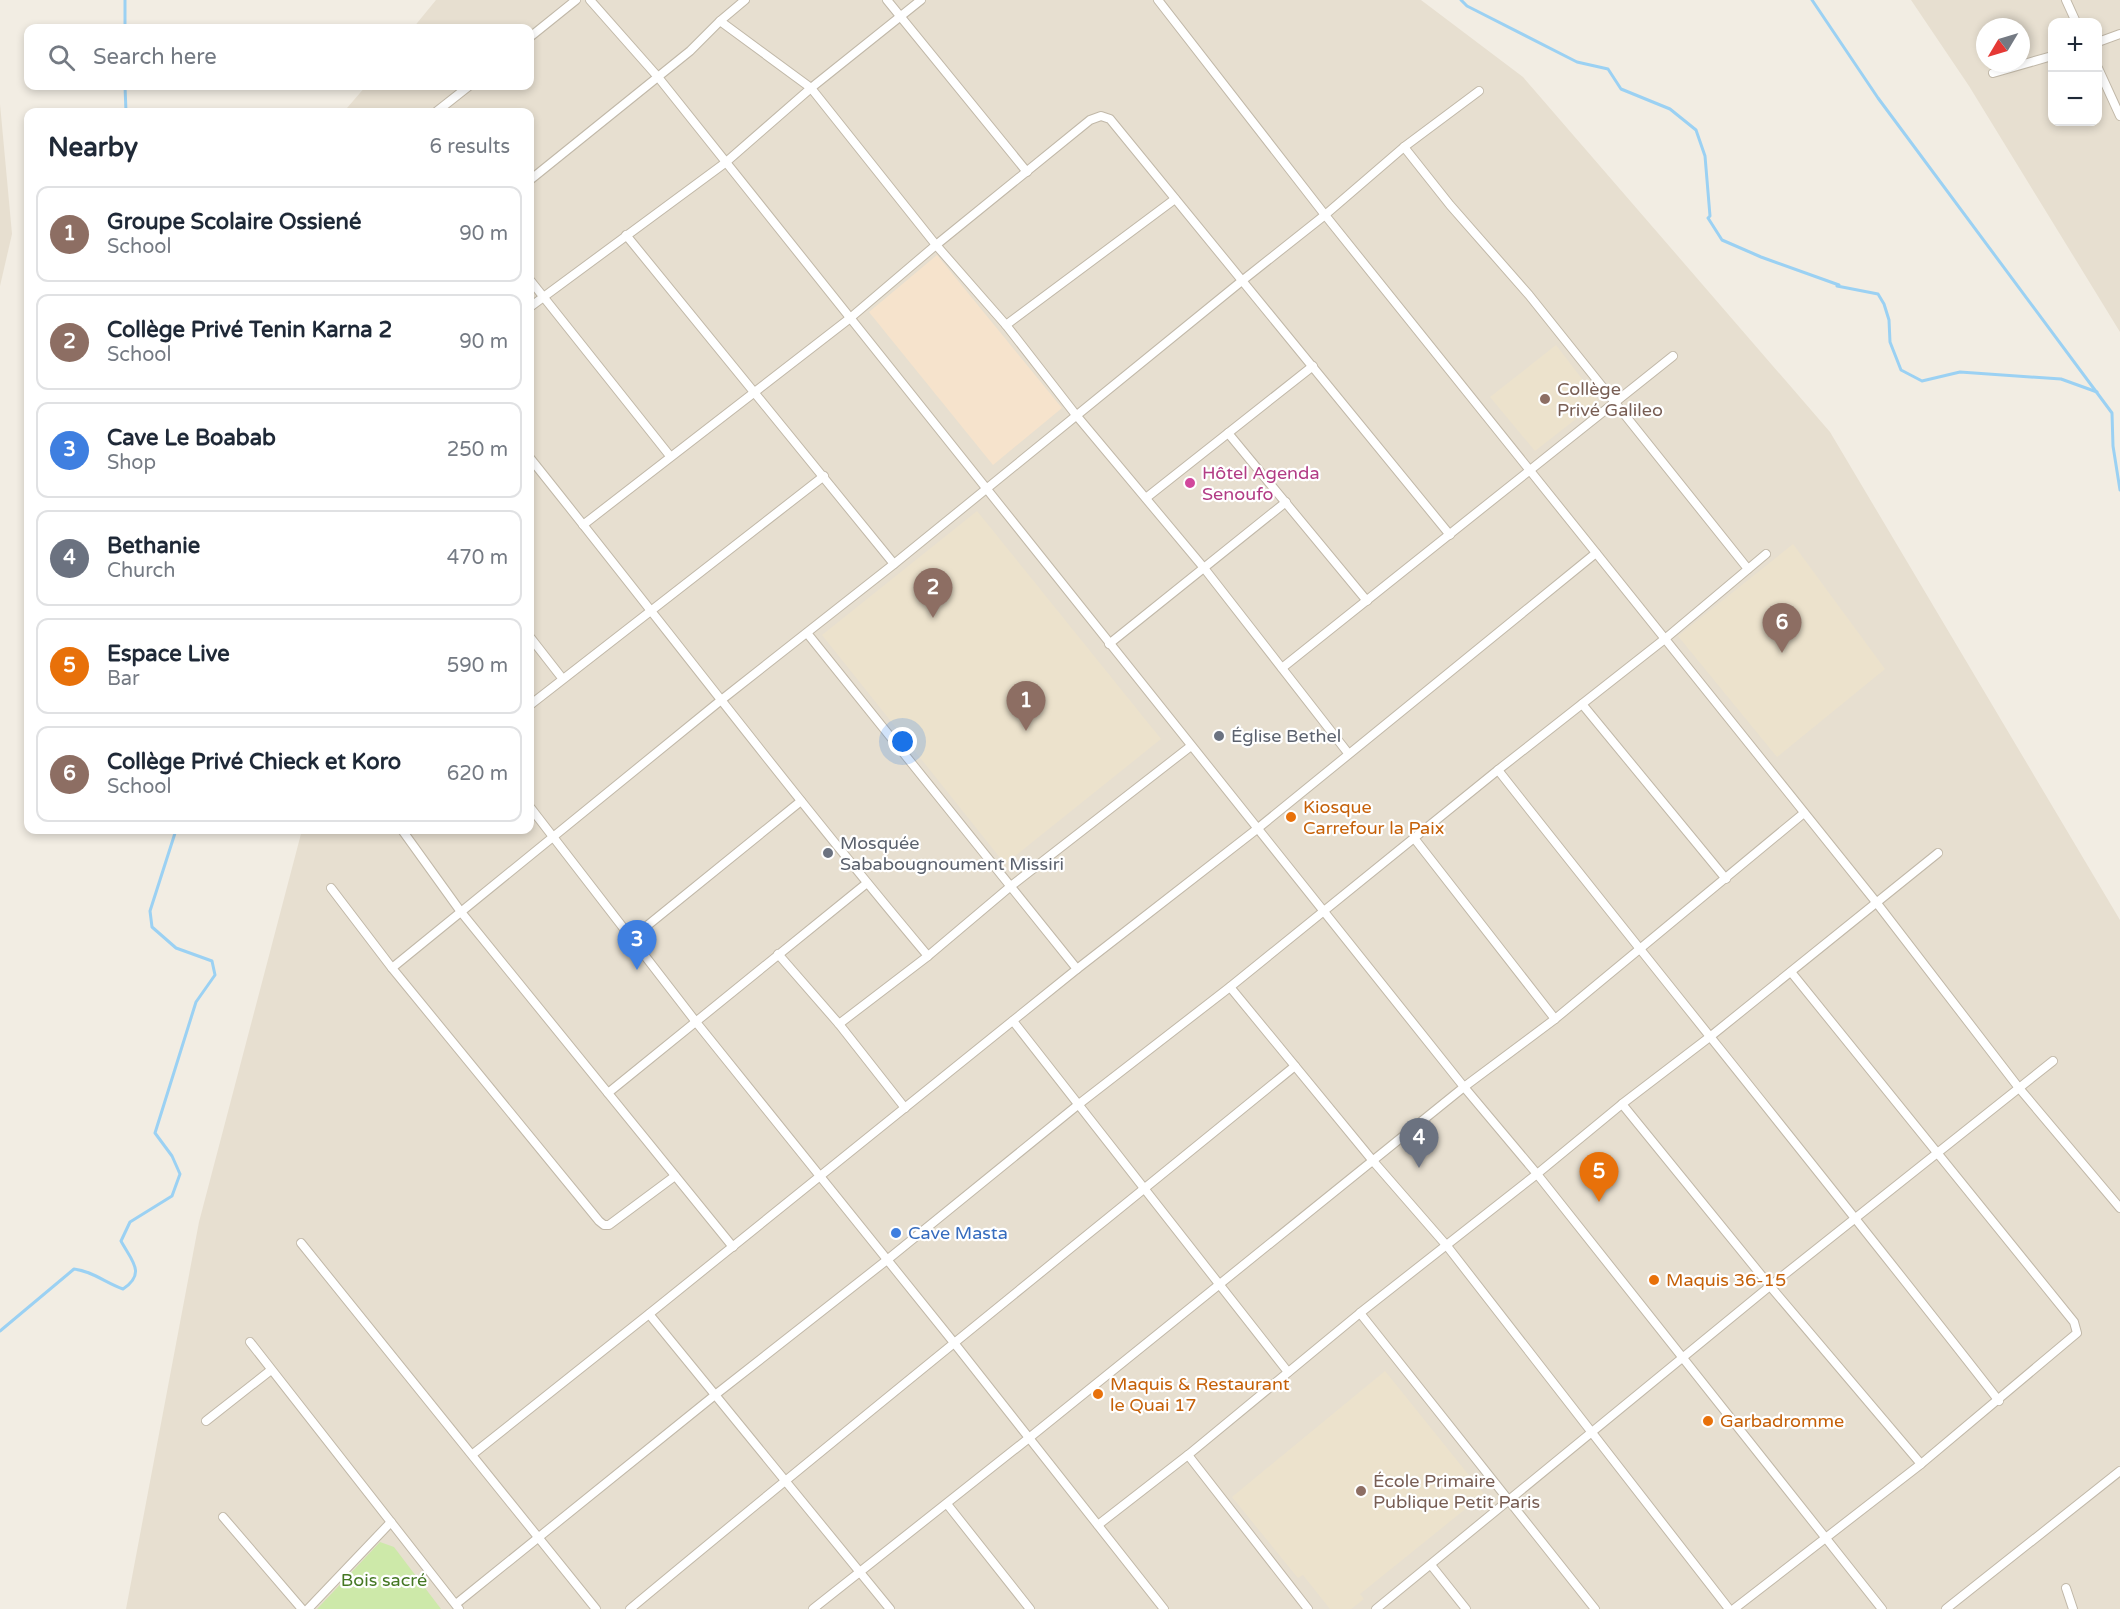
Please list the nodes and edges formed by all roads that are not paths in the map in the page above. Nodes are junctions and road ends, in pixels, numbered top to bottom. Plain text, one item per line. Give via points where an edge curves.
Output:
1 (576, 0) edge
2 (590, 0) edge
3 (745, 0) edge
4 (887, 0) edge
5 (921, 0) edge
6 (1158, 0) edge
7 (2066, 0) edge
8 (902, 17) junction
9 (2074, 18) edge
10 (720, 21) junction
11 (534, 34) edge
12 (2120, 34) edge
13 (2102, 40) edge
14 (2048, 57) edge
15 (2100, 72) edge
16 (1993, 73) dead end
17 (658, 77) junction
18 (811, 88) junction
19 (464, 90) edge
20 (1479, 91) dead end
21 (2116, 98) edge
22 (441, 108) edge
23 (2120, 116) edge
24 (1404, 147) junction
25 (725, 163) junction
26 (1027, 172) junction
27 (534, 177) edge
28 (1175, 199) junction
29 (1325, 215) junction
30 (626, 235) junction
31 (936, 244) junction
32 (1243, 279) junction
33 (534, 286) edge
34 (542, 297) junction
35 (534, 304) edge
36 (849, 319) junction
37 (1006, 325) junction
38 (1673, 356) dead end
39 (1313, 366) junction
40 (754, 390) junction
41 (1613, 402) junction
42 (1077, 415) junction
43 (1228, 433) junction
44 (670, 456) junction
45 (534, 463) edge
46 (1530, 470) junction
47 (824, 476) junction
48 (986, 490) junction
49 (1146, 498) junction
50 (1286, 502) junction
51 (583, 525) junction
52 (1450, 535) junction
53 (1596, 553) junction
54 (1766, 554) dead end
55 (894, 564) junction
56 (1204, 568) junction
57 (1748, 569) junction
58 (1367, 601) junction
59 (652, 611) junction
60 (807, 633) junction
61 (1666, 638) junction
62 (534, 642) edge
63 (1109, 644) junction
64 (1282, 668) junction
65 (562, 678) junction
66 (720, 701) junction
67 (534, 702) edge
68 (1582, 704) junction
69 (1191, 746) junction
70 (1348, 753) junction
71 (1498, 770) junction
72 (801, 801) junction
73 (534, 812) edge
74 (1804, 813) junction
75 (1257, 829) junction
76 (405, 834) edge
77 (554, 838) junction
78 (1414, 838) junction
79 (1938, 853) dead end
80 (1726, 879) junction
81 (867, 883) junction
82 (1011, 886) junction
83 (331, 888) dead end
84 (1876, 902) junction
85 (1323, 911) junction
86 (461, 912) junction
87 (632, 938) junction
88 (1638, 949) junction
89 (778, 954) junction
90 (928, 956) junction
91 (392, 968) junction
92 (1077, 969) junction
93 (1791, 972) junction
94 (1230, 987) junction
95 (1555, 1019) junction
96 (1013, 1021) junction
97 (696, 1022) junction
98 (839, 1024) junction
99 (1711, 1036) junction
100 (2053, 1061) dead end
101 (1295, 1066) junction
102 (1464, 1087) junction
103 (2019, 1088) junction
104 (608, 1093) junction
105 (1079, 1104) junction
106 (1622, 1104) junction
107 (905, 1108) junction
108 (1938, 1153) junction
109 (1373, 1161) junction
110 (1537, 1174) junction
111 (675, 1176) junction
112 (820, 1177) junction
113 (1144, 1190) junction
114 (2120, 1208) edge
115 (1856, 1218) junction
116 (301, 1243) dead end
117 (1447, 1246) junction
118 (733, 1247) junction
119 (887, 1260) junction
120 (1220, 1286) junction
121 (1770, 1286) junction
122 (1360, 1313) junction
123 (649, 1314) junction
124 (250, 1342) dead end
125 (955, 1344) junction
126 (1682, 1359) junction
127 (272, 1370) junction
128 (1288, 1372) junction
129 (715, 1395) junction
130 (1999, 1401) junction
131 (206, 1421) dead end
132 (1591, 1433) junction
133 (1029, 1438) junction
134 (473, 1454) junction
135 (1188, 1455) junction
136 (1921, 1464) junction
137 (2120, 1470) edge
138 (785, 1480) junction
139 (1508, 1500) junction
140 (947, 1504) junction
141 (223, 1517) dead end
142 (391, 1522) junction
143 (1098, 1525) junction
144 (1824, 1537) junction
145 (540, 1538) junction
146 (1431, 1565) junction
147 (859, 1571) junction
148 (2066, 1588) dead end
149 (457, 1607) edge
150 (302, 1609) edge
151 (308, 1609) edge
152 (596, 1609) edge
153 (630, 1609) edge
154 (813, 1609) edge
155 (890, 1609) edge
156 (1030, 1609) edge
157 (1164, 1609) edge
158 (1308, 1609) edge
159 (1376, 1609) edge
160 (1466, 1609) edge
161 (1595, 1609) edge
162 (1729, 1609) edge
163 (1734, 1609) edge
164 (1882, 1609) edge
165 (1946, 1609) edge
166 (2073, 1609) edge

1 - 11 street
2 - 17 street
3 - 10 street
4 - 8 street
5 - 8 street
6 - 29 street
7 - 9 street
8 - 18 street
8 - 26 street
10 - 17 street
10 - 18 street
12 - 13 street
14 - 16 street
15 - 21 street
17 - 25 street
17 - 27 street
18 - 25 street
18 - 31 street
19 - 22 street
20 - 24 street
21 - 23 street
24 - 29 street
24 - 41 street
25 - 30 street
25 - 36 street
26 - 28 street via 1090,120 1101,116 1110,119
26 - 31 street
28 - 32 street
28 - 37 street
29 - 32 street
29 - 46 street
30 - 34 street
30 - 40 street
31 - 36 street
31 - 37 street
32 - 39 street
32 - 42 street
33 - 34 street
34 - 35 street
34 - 44 street
36 - 40 street
36 - 48 street
37 - 42 street
38 - 41 street
39 - 43 street
39 - 52 street
40 - 44 street
40 - 47 street
41 - 46 street
41 - 57 street
42 - 48 street
42 - 49 street
43 - 49 street
43 - 50 street
44 - 51 street
45 - 51 street
46 - 52 street
46 - 53 street
47 - 55 street
47 - 59 street
48 - 55 street
48 - 63 street
49 - 56 street
50 - 56 street
50 - 58 street
51 - 59 street
52 - 58 street
53 - 61 street
53 - 70 street
54 - 57 street
55 - 60 street
56 - 63 street
56 - 64 street
57 - 61 street
58 - 64 street
59 - 65 street
59 - 66 street
60 - 66 street
60 - 82 street
61 - 68 street
61 - 74 street
62 - 65 street
63 - 69 street
64 - 70 street
65 - 67 street
66 - 72 street
66 - 77 street
68 - 71 street
68 - 80 street
69 - 75 street
69 - 82 street
70 - 75 street
71 - 78 street
71 - 88 street
72 - 81 street
72 - 87 street
73 - 77 street
74 - 80 street
74 - 84 street
75 - 85 street
75 - 92 street
76 - 86 street
77 - 86 street
77 - 87 street
78 - 85 street
78 - 95 street
79 - 84 street
80 - 88 street
81 - 89 street
81 - 90 street
82 - 90 street
82 - 92 street
83 - 91 street
84 - 93 street
84 - 103 street
85 - 94 street
85 - 102 street
86 - 91 street
86 - 104 street
87 - 97 street
88 - 95 street
88 - 99 street
89 - 97 street
89 - 98 street
90 - 98 street
91 - 111 street via 604,1225
92 - 96 street
93 - 99 street
93 - 108 street
94 - 101 street
94 - 105 street
95 - 102 street
96 - 105 street
96 - 107 street
97 - 104 street
97 - 112 street
98 - 107 street
99 - 106 street
99 - 115 street
100 - 103 street
101 - 109 street
101 - 113 street
102 - 109 street
102 - 110 street
103 - 108 street
103 - 114 street
104 - 111 street
105 - 113 street
105 - 119 street
106 - 110 street
106 - 121 street
107 - 112 street
108 - 115 street
108 - 130 street via 2074,1322 2077,1334
109 - 117 street
109 - 120 street
110 - 117 street
110 - 126 street
111 - 118 street
112 - 118 street
112 - 119 street
113 - 120 street
113 - 125 street
115 - 121 street
115 - 130 street
116 - 134 street
117 - 122 street
117 - 132 street
118 - 123 street
119 - 125 street
119 - 129 street
120 - 128 street
120 - 133 street
121 - 126 street
121 - 136 street
122 - 128 street
122 - 139 street
123 - 129 street
123 - 134 street
124 - 127 street
125 - 133 street
125 - 138 street
126 - 132 street
126 - 144 street
127 - 131 street
127 - 142 street
128 - 135 street
129 - 138 street
129 - 145 street
130 - 136 street
132 - 139 street
132 - 162 street
133 - 140 street
133 - 143 street
134 - 145 street
135 - 143 street
135 - 158 street
136 - 144 street
137 - 165 street
138 - 147 street
138 - 153 street
139 - 146 street
139 - 161 street
140 - 147 street
140 - 156 street
141 - 150 street
142 - 149 street
142 - 151 street
143 - 157 street
144 - 163 street
144 - 164 street
145 - 149 street
145 - 152 street
146 - 159 street
146 - 160 street
147 - 154 street
147 - 155 street
148 - 166 street

